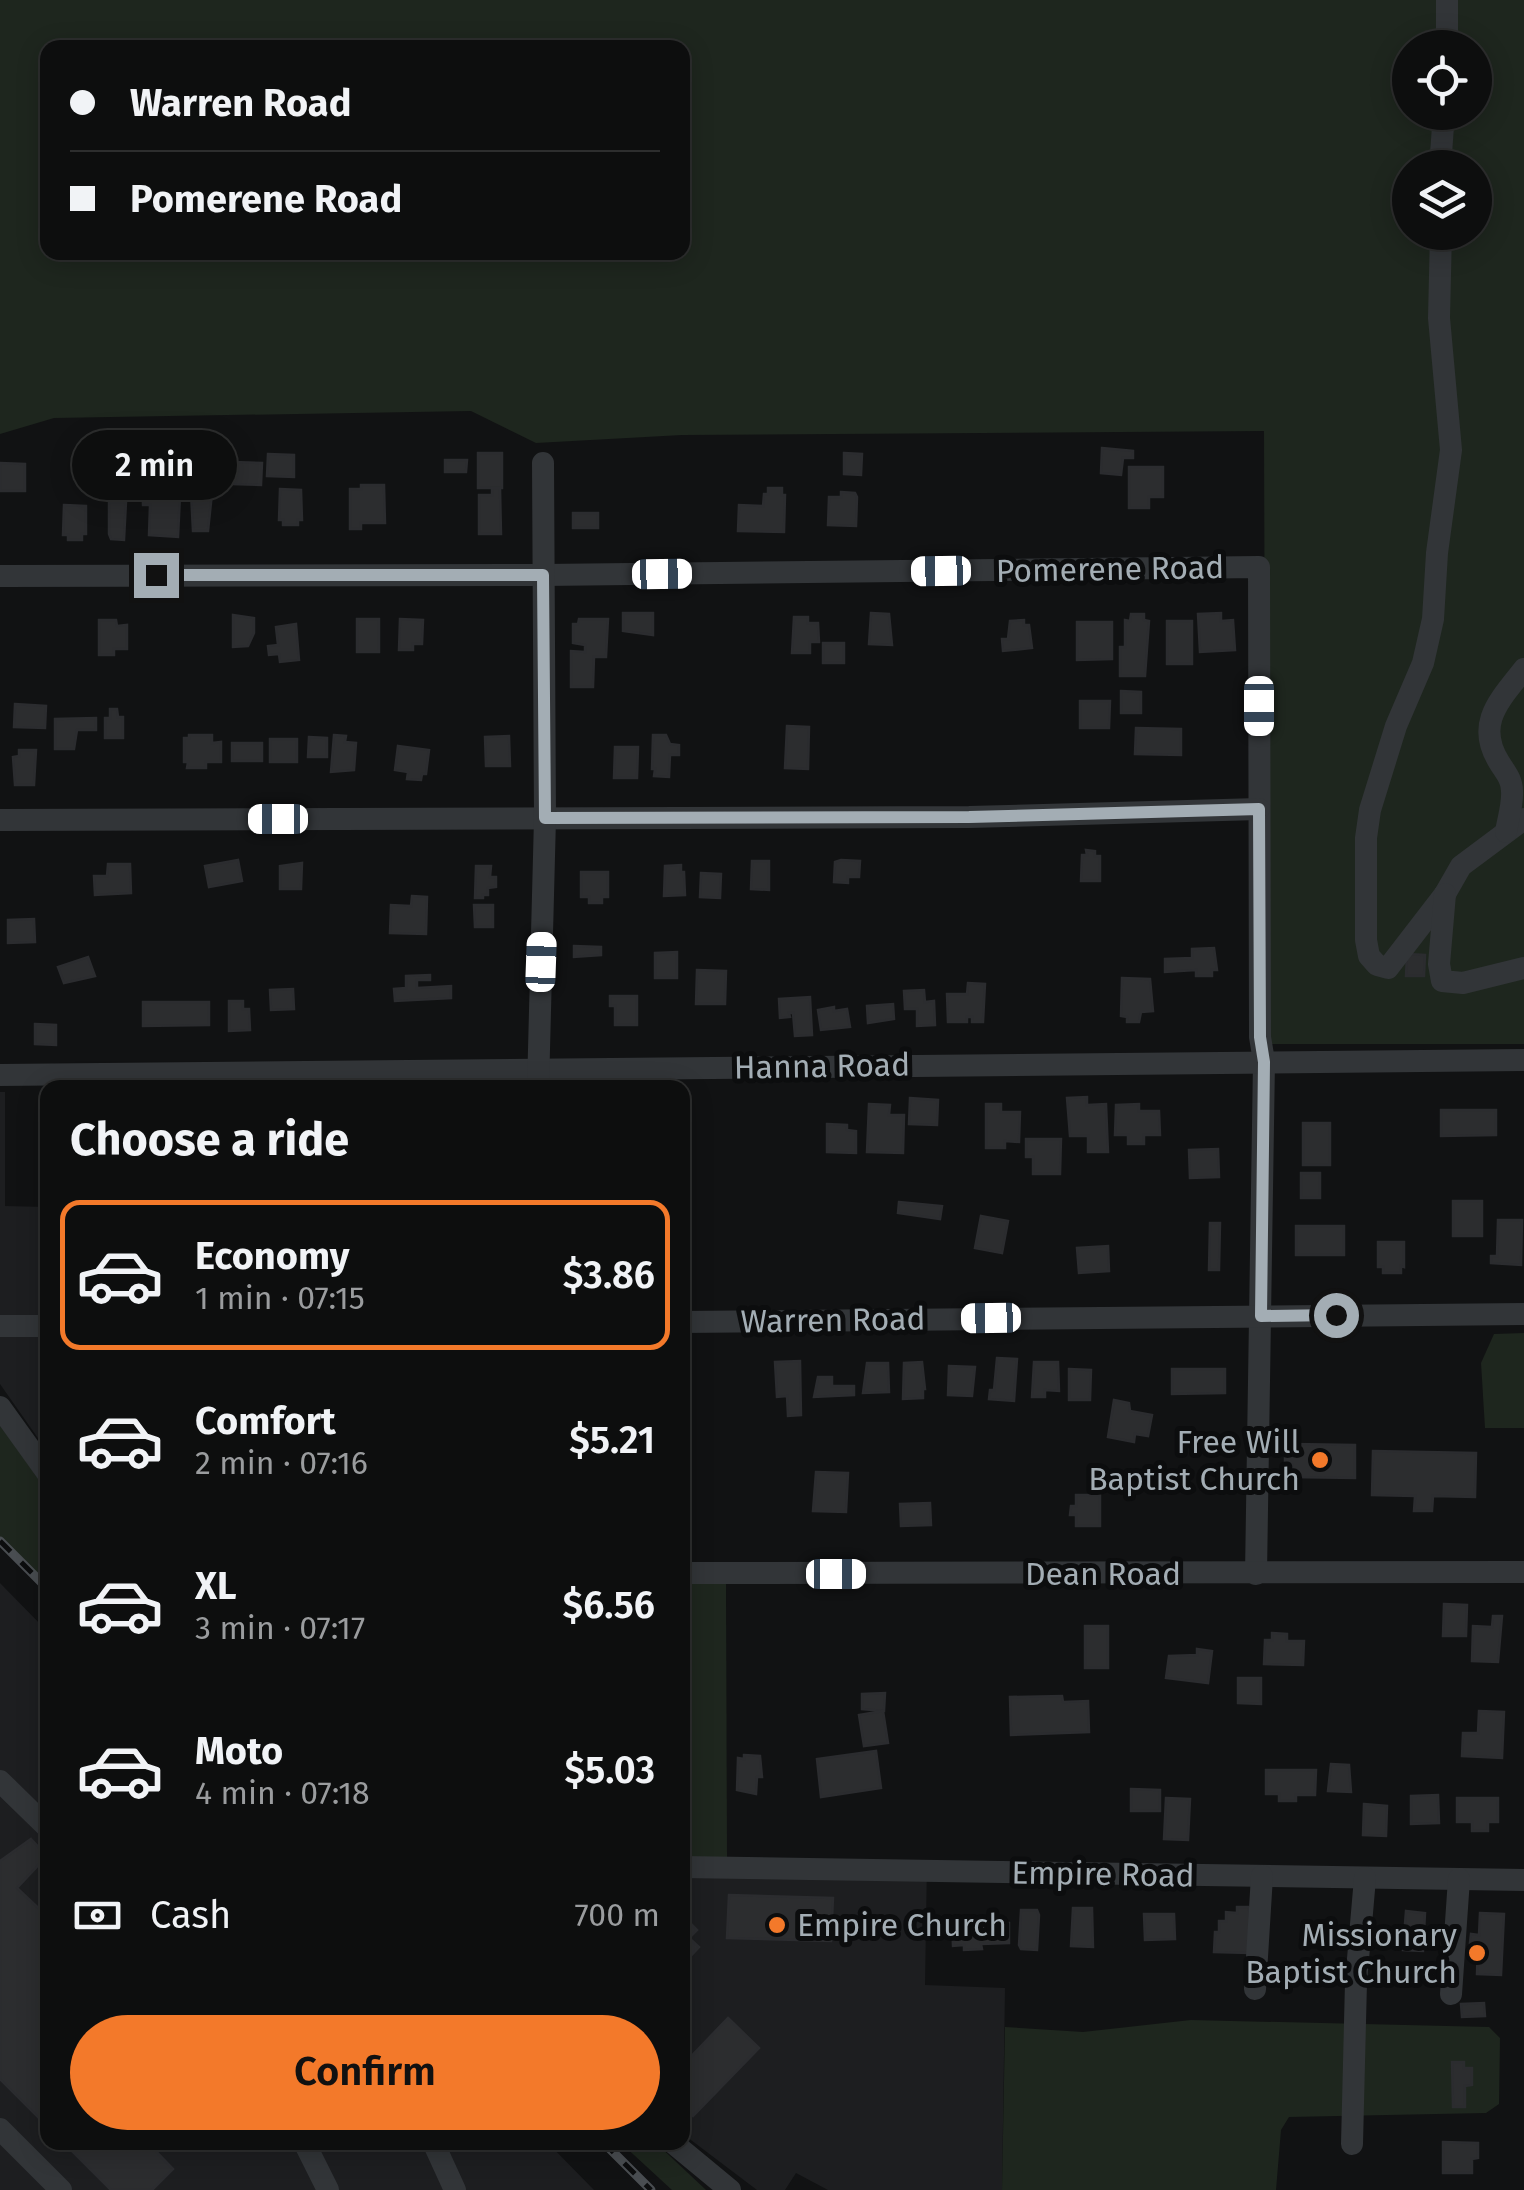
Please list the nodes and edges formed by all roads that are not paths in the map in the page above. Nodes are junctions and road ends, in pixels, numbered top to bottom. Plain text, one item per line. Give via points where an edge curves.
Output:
1 (1447, 0) edge
2 (1447, 30) edge
3 (1440, 250) edge
4 (543, 462) dead end
5 (543, 575) junction
6 (0, 576) edge
7 (1524, 670) edge
8 (1259, 809) junction
9 (545, 818) junction
10 (0, 820) edge
11 (1515, 825) edge
12 (1445, 894) junction
13 (1524, 968) edge
14 (1524, 1060) edge
15 (1264, 1062) junction
16 (0, 1075) edge
17 (538, 1079) edge
18 (1524, 1314) edge
19 (1261, 1316) junction
20 (690, 1322) edge
21 (0, 1326) edge
22 (40, 1326) edge
23 (0, 1407) edge
24 (40, 1463) edge
25 (1524, 1572) edge
26 (690, 1574) edge
27 (1256, 1574) junction
28 (0, 1781) edge
29 (40, 1820) edge
30 (690, 1866) edge
31 (1262, 1876) junction
32 (1365, 1878) junction
33 (1459, 1878) junction
34 (1524, 1880) edge
35 (1255, 1989) dead end
36 (1451, 1994) dead end
37 (0, 2129) edge
38 (1352, 2144) dead end
39 (308, 2150) edge
40 (437, 2150) edge
41 (682, 2150) edge
42 (61, 2190) edge
43 (328, 2190) edge
44 (455, 2190) edge
45 (730, 2190) edge

1 - 2 street
3 - 12 street via 1451,450 1429,640 1370,810 1366,940 1377,965 1388,968
4 - 5 street
5 - 6 street, Pomerene Road
5 - 8 street, Pomerene Road via 1260,568
5 - 9 street
7 - 11 street via 1496,705 1488,731 1509,777
8 - 9 street
8 - 15 street
9 - 10 street
9 - 17 street
11 - 12 street via 1461,866
12 - 13 street via 1442,981 1463,983
14 - 15 street, Hanna Road
15 - 17 street, Hanna Road
15 - 19 street
16 - 17 street, Hanna Road
18 - 19 street, Warren Road
19 - 20 street, Warren Road
19 - 27 street
21 - 22 street
23 - 24 street
25 - 27 street, Dean Road
26 - 27 street, Dean Road
28 - 29 street
30 - 31 street, Empire Road
31 - 32 street, Empire Road
31 - 35 street
32 - 33 street, Empire Road
32 - 38 street
33 - 34 street, Empire Road
33 - 36 street
37 - 42 street
39 - 43 street
40 - 44 street
41 - 45 street

